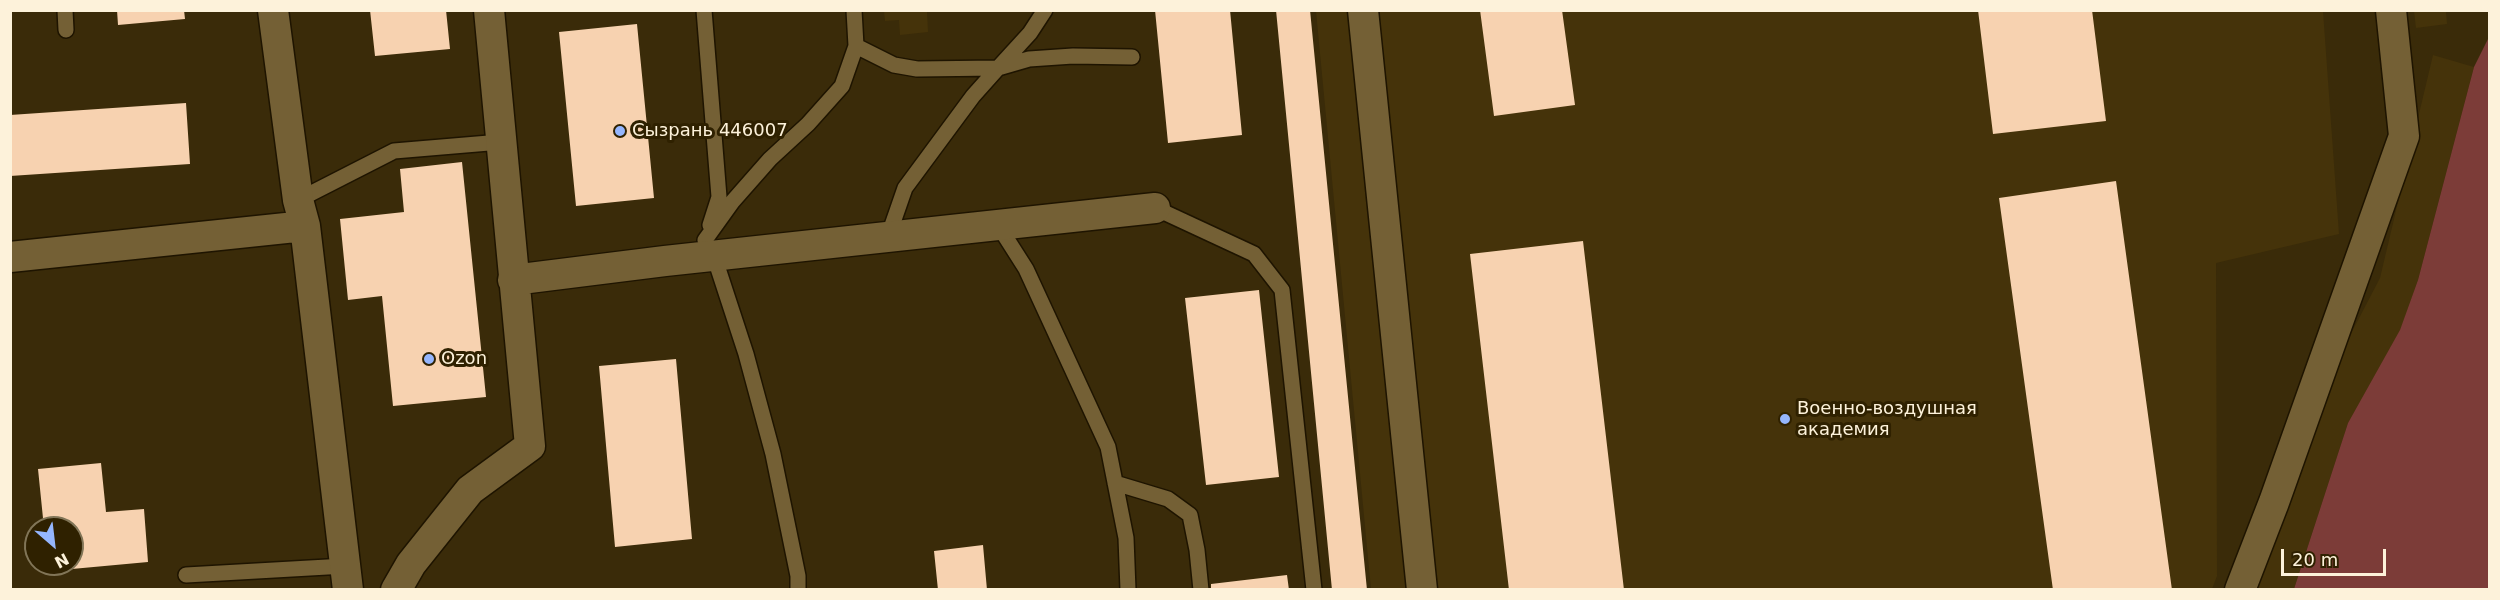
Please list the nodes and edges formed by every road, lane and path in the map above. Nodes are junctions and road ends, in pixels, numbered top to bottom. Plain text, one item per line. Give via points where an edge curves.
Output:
1 (65, 10) edge
2 (273, 10) edge
3 (489, 10) edge
4 (704, 10) edge
5 (854, 10) edge
6 (1045, 10) edge
7 (1364, 10) edge
8 (2391, 10) edge
9 (66, 30) dead end
10 (856, 46) junction
11 (1131, 57) dead end
12 (998, 68) junction
13 (501, 142) junction
14 (1155, 208) joint
15 (301, 213) junction
16 (998, 225) junction
17 (888, 237) junction
18 (709, 248) junction
19 (10, 256) edge
20 (513, 280) junction
21 (1115, 483) junction
22 (186, 575) dead end
23 (346, 578) edge
24 (396, 590) edge
25 (798, 590) edge
26 (1128, 590) edge
27 (1201, 590) edge
28 (1314, 590) edge
29 (1422, 590) edge
30 (2240, 590) edge

1 - 9 lane
2 - 15 street
3 - 13 street
4 - 18 lane via 719,197
5 - 10 lane
6 - 12 lane
7 - 29 street
8 - 30 street via 2404,136
10 - 12 lane via 894,65 917,69
10 - 18 lane via 842,86 733,201
11 - 12 lane via 1073,56 1029,60
12 - 17 lane via 905,188
13 - 15 lane via 394,151
13 - 20 street
14 - 16 street
14 - 28 lane via 1254,254 1282,290
15 - 19 street
15 - 23 street
16 - 17 street
16 - 21 lane via 1026,269 1063,346 1108,447
17 - 18 street
18 - 20 street via 665,261
18 - 25 lane via 746,354 773,454
20 - 24 street via 530,446 470,490 411,564
21 - 26 lane via 1126,538
21 - 27 lane via 1168,499 1190,515
22 - 23 lane

